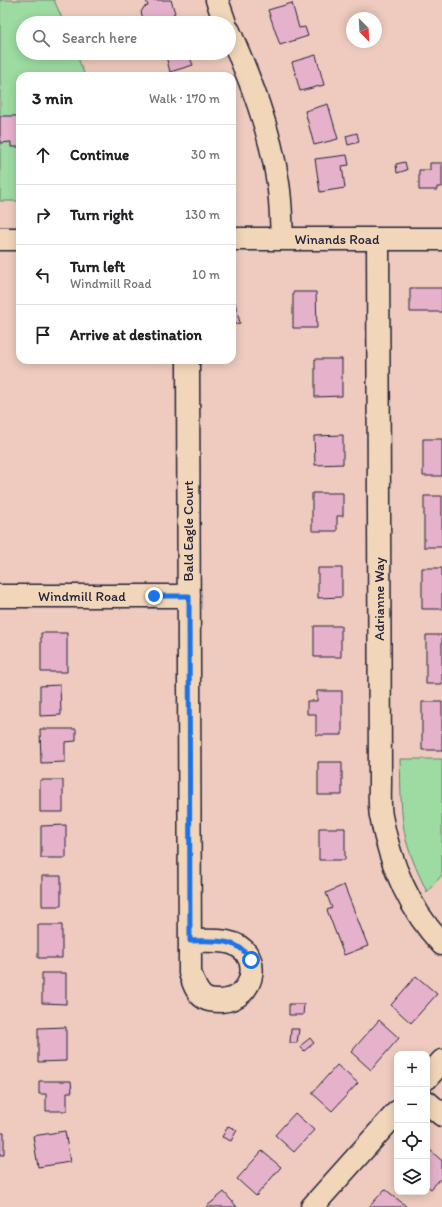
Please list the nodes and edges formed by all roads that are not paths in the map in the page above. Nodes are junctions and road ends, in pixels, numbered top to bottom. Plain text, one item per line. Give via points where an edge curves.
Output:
1 (217, 0) edge
2 (223, 16) edge
3 (236, 48) edge
4 (282, 238) junction
5 (442, 238) edge
6 (0, 239) edge
7 (16, 239) edge
8 (236, 239) edge
9 (378, 239) junction
10 (188, 364) edge
11 (0, 596) edge
12 (189, 596) junction
13 (190, 941) dead end
14 (442, 944) edge
15 (442, 1061) edge
16 (430, 1075) edge
17 (430, 1105) edge
18 (394, 1115) edge
19 (442, 1115) edge
20 (312, 1207) edge

1 - 2 street
3 - 4 street via 263,116 278,184
4 - 8 street, Winands Road
4 - 9 street, Winands Road
5 - 9 street, Winands Road
6 - 7 street
9 - 14 street, Adrianne Way via 381,815 398,876 412,904
10 - 12 street, Bald Eagle Court
11 - 12 street, Windmill Road
12 - 13 street, Bald Eagle Court
15 - 16 street
17 - 19 street
18 - 20 street

